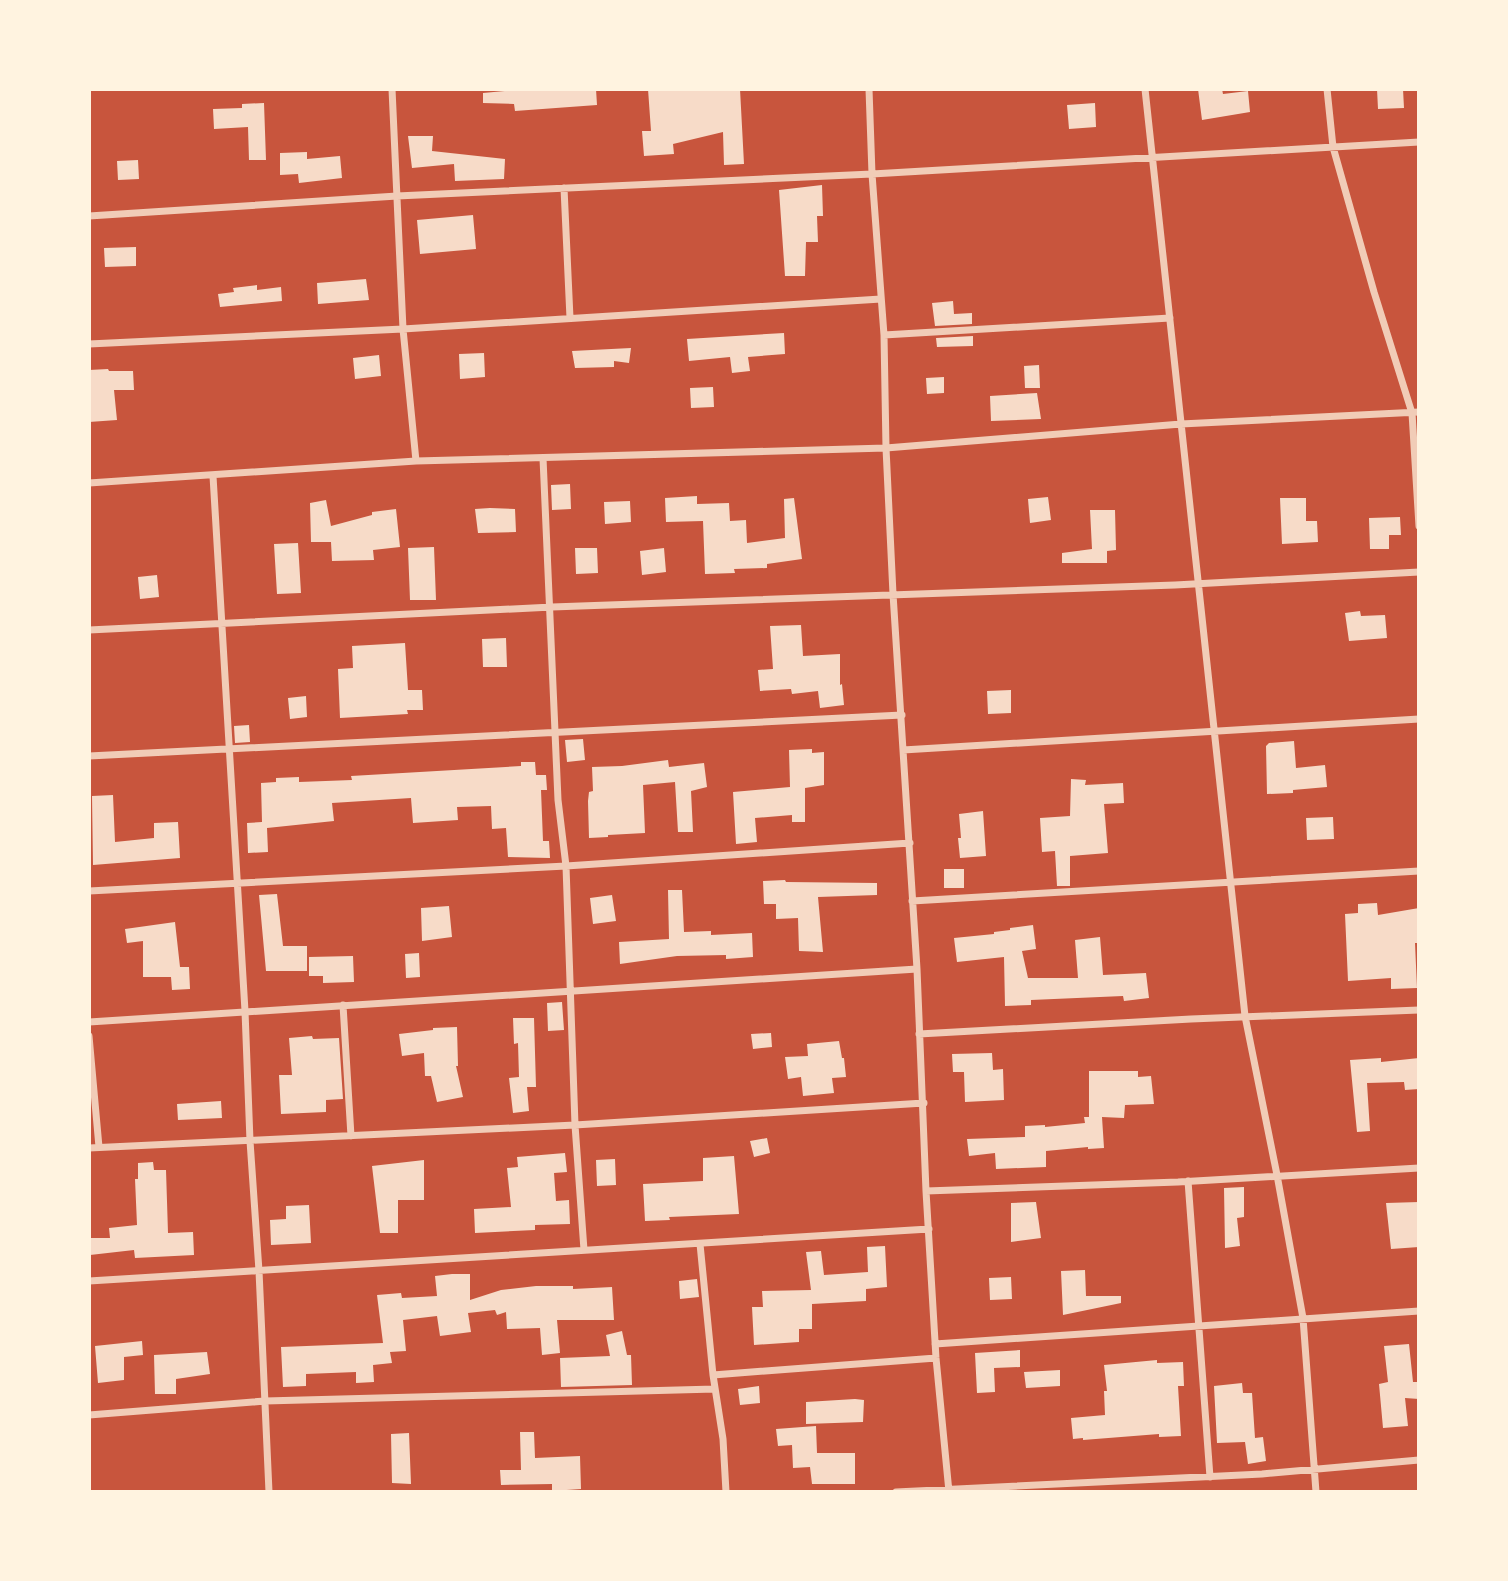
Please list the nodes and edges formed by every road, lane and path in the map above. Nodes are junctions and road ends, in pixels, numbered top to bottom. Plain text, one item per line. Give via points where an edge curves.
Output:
1 (392, 89) edge
2 (869, 89) edge
3 (1145, 89) edge
4 (1328, 89) edge
5 (1419, 142) edge
6 (1334, 147) junction
7 (1153, 158) junction
8 (872, 174) junction
9 (564, 188) junction
10 (397, 196) junction
11 (89, 216) edge
12 (881, 299) junction
13 (570, 318) junction
14 (1170, 318) junction
15 (403, 329) junction
16 (884, 335) junction
17 (89, 344) edge
18 (1415, 412) edge
19 (1181, 424) junction
20 (886, 448) junction
21 (543, 458) junction
22 (416, 461) junction
23 (213, 476) junction
24 (89, 483) edge
25 (1419, 526) edge
26 (1419, 572) edge
27 (1199, 584) junction
28 (893, 594) junction
29 (552, 607) junction
30 (221, 623) junction
31 (89, 631) edge
32 (902, 715) junction
33 (1419, 719) edge
34 (1214, 730) junction
35 (556, 733) junction
36 (229, 748) junction
37 (903, 750) junction
38 (89, 756) edge
39 (910, 843) junction
40 (566, 866) junction
41 (1419, 871) edge
42 (1231, 880) junction
43 (236, 883) junction
44 (89, 891) edge
45 (912, 901) junction
46 (917, 969) junction
47 (570, 990) junction
48 (342, 1005) junction
49 (1419, 1010) edge
50 (245, 1011) junction
51 (1245, 1016) junction
52 (89, 1022) edge
53 (919, 1034) junction
54 (89, 1036) edge
55 (924, 1103) junction
56 (575, 1125) junction
57 (351, 1136) junction
58 (250, 1141) junction
59 (99, 1147) junction
60 (89, 1148) edge
61 (1419, 1168) edge
62 (1278, 1175) junction
63 (1188, 1181) junction
64 (926, 1191) junction
65 (929, 1228) junction
66 (700, 1244) junction
67 (584, 1250) junction
68 (259, 1271) junction
69 (89, 1281) edge
70 (1419, 1311) edge
71 (1303, 1318) junction
72 (1198, 1325) junction
73 (935, 1345) junction
74 (936, 1357) junction
75 (713, 1375) junction
76 (715, 1389) junction
77 (265, 1401) junction
78 (89, 1415) edge
79 (1419, 1460) edge
80 (1314, 1470) junction
81 (1210, 1477) junction
82 (948, 1491) edge
83 (270, 1492) edge
84 (726, 1492) edge
85 (896, 1492) edge
86 (1316, 1492) edge

1 - 10 street
2 - 8 street
3 - 7 street
4 - 6 street
5 - 6 street
6 - 7 street
6 - 18 street via 1374,292
7 - 8 street
7 - 14 street
8 - 9 street
8 - 12 street
9 - 10 street
9 - 13 street
10 - 11 street
10 - 15 street
12 - 13 street
12 - 16 street
13 - 15 street
14 - 16 street
14 - 19 street
15 - 17 street
15 - 22 street
16 - 20 street
18 - 19 street
18 - 25 street
19 - 20 street
19 - 27 street
20 - 21 street
20 - 28 street
21 - 22 street
21 - 29 street
22 - 23 street
23 - 24 street
23 - 30 street
26 - 27 street
27 - 28 street
27 - 34 street
28 - 29 street
28 - 32 street
29 - 30 street
29 - 35 street
30 - 31 street
30 - 36 street
32 - 35 street
32 - 37 street
33 - 34 street
34 - 37 street
34 - 42 street
35 - 36 street
35 - 40 street
36 - 38 street
36 - 43 street
37 - 39 street
39 - 40 street
39 - 45 street
40 - 43 street
40 - 47 street
41 - 42 street
42 - 45 street
42 - 51 street
43 - 44 street
43 - 50 street
45 - 46 street
46 - 47 street
46 - 53 street
47 - 48 street
47 - 56 street
48 - 50 street
48 - 57 street
49 - 51 street
50 - 52 street
50 - 58 street
51 - 53 street
51 - 62 street
53 - 55 street
54 - 59 street
55 - 56 street
55 - 64 street
56 - 57 street
56 - 67 street
57 - 58 street
58 - 59 street
58 - 68 street
59 - 60 street
61 - 62 street
62 - 63 street
62 - 71 street
63 - 64 street
63 - 72 street
64 - 65 street
65 - 66 street
65 - 73 street
66 - 67 street
66 - 75 street
67 - 68 street
68 - 69 street
68 - 77 street
70 - 71 street
71 - 72 street
71 - 80 street
72 - 73 street
72 - 81 street
73 - 74 street
74 - 75 street
74 - 82 street
75 - 76 street
76 - 77 street
76 - 84 street
77 - 78 street
77 - 83 street
79 - 80 street
80 - 81 street
80 - 86 street
81 - 82 street
82 - 85 street

